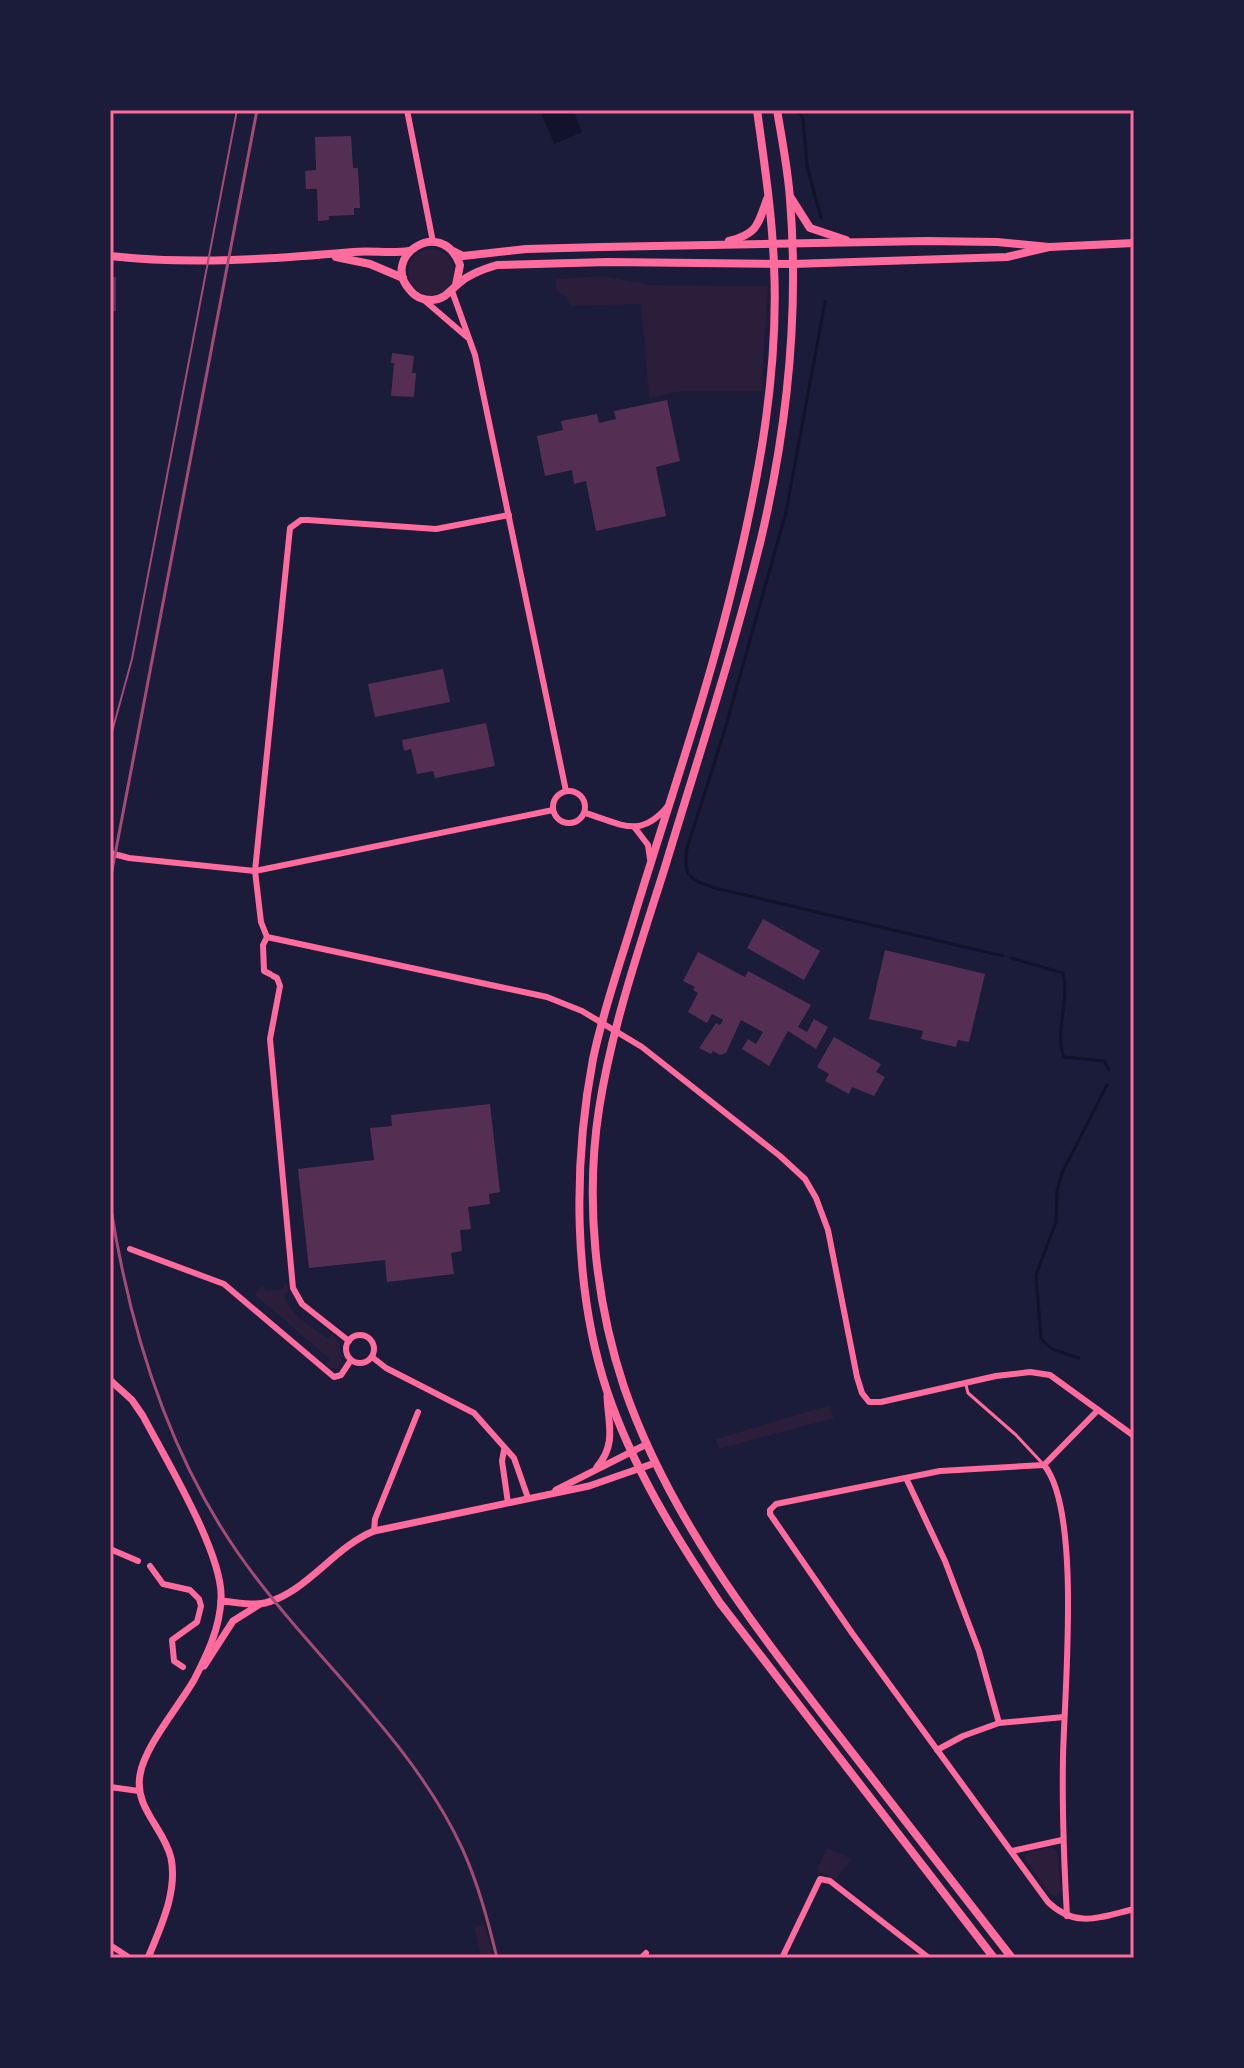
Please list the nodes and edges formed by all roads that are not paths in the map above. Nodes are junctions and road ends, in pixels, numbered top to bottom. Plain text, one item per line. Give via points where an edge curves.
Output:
1 (407, 110) edge
2 (757, 110) edge
3 (777, 110) edge
4 (768, 194) junction
5 (790, 197) junction
6 (433, 242) junction
7 (850, 242) junction
8 (1134, 243) edge
9 (717, 244) junction
10 (792, 244) junction
11 (773, 245) junction
12 (1049, 247) junction
13 (410, 251) junction
14 (452, 251) junction
15 (110, 256) edge
16 (327, 256) junction
17 (774, 264) junction
18 (793, 264) junction
19 (403, 278) junction
20 (454, 288) junction
21 (423, 299) junction
22 (470, 340) junction
23 (509, 515) junction
24 (566, 791) junction
25 (668, 806) junction
26 (553, 810) junction
27 (585, 813) junction
28 (635, 828) junction
29 (110, 853) edge
30 (651, 862) junction
31 (255, 871) junction
32 (267, 937) junction
33 (130, 1249) dead end
34 (349, 1341) junction
35 (372, 1357) junction
36 (351, 1360) junction
37 (110, 1380) edge
38 (965, 1381) junction
39 (607, 1390) junction
40 (1098, 1410) junction
41 (418, 1412) dead end
42 (1134, 1436) edge
43 (647, 1444) junction
44 (504, 1450) junction
45 (631, 1452) junction
46 (655, 1463) junction
47 (1044, 1465) junction
48 (594, 1469) junction
49 (639, 1469) junction
50 (906, 1478) junction
51 (551, 1493) junction
52 (528, 1498) junction
53 (508, 1503) junction
54 (374, 1531) junction
55 (110, 1549) edge
56 (138, 1561) dead end
57 (150, 1566) dead end
58 (221, 1601) junction
59 (260, 1604) junction
60 (183, 1667) dead end
61 (194, 1679) junction
62 (1064, 1717) junction
63 (999, 1723) junction
64 (937, 1750) junction
65 (110, 1787) edge
66 (139, 1791) junction
67 (1062, 1840) junction
68 (1012, 1851) junction
69 (1134, 1909) edge
70 (1067, 1916) junction
71 (110, 1945) edge
72 (130, 1958) edge
73 (148, 1958) edge
74 (782, 1958) edge
75 (929, 1958) edge
76 (994, 1958) edge
77 (1012, 1958) edge

1 - 6 street
2 - 4 main road
3 - 5 main road
4 - 9 main road via 755,228
4 - 11 main road
5 - 7 main road via 810,228
5 - 10 main road
6 - 13 main road
6 - 14 main road
7 - 10 main road
7 - 12 main road
8 - 12 main road
9 - 11 main road
9 - 14 main road via 526,249 463,256
10 - 11 main road
10 - 18 main road
11 - 17 main road
12 - 18 main road via 1007,257
13 - 16 main road
13 - 19 main road
14 - 20 main road via 460,265
15 - 16 main road
16 - 19 main road via 370,264
17 - 18 main road
17 - 20 main road via 527,263 481,270
17 - 25 main road via 769,396 746,529
18 - 43 main road via 784,417 761,536 630,977 598,1112 595,1241 606,1328
19 - 21 main road
20 - 21 main road via 440,298
20 - 22 street
21 - 22 street
22 - 23 street
23 - 24 street
23 - 31 street via 436,529 308,520 290,528
24 - 26 street via 554,800
24 - 27 street via 581,795
25 - 28 street via 655,821
25 - 30 main road
26 - 27 street via 569,823
26 - 31 street
27 - 28 street
28 - 30 street via 648,845
29 - 31 street
30 - 39 main road via 593,1058 579,1169 589,1312
31 - 32 street
32 - 34 street via 264,971 280,986 270,1039 293,1288 302,1304
32 - 38 street via 547,997 642,1047 805,1179 828,1230 865,1398 881,1402
33 - 36 street via 224,1284 334,1377
34 - 35 street via 358,1335 368,1337 375,1348
34 - 36 street
35 - 36 street via 365,1363
35 - 44 street via 474,1413
37 - 58 street via 143,1416 194,1516 217,1568
38 - 40 street via 1030,1372 1050,1375
38 - 47 lane via 968,1393
39 - 45 main road
39 - 48 street via 611,1442
40 - 42 street
40 - 47 street
41 - 54 street
43 - 45 street
43 - 46 main road
44 - 52 street via 514,1458
44 - 53 street
45 - 48 street
45 - 49 main road
46 - 49 street
46 - 77 main road via 694,1535 747,1613
47 - 50 street
47 - 62 street via 1057,1489 1066,1564
48 - 51 street
49 - 51 street
49 - 76 main road via 720,1603
50 - 63 street via 945,1561
50 - 64 street via 776,1504 770,1510
51 - 52 street
52 - 53 street
53 - 54 street
54 - 59 street via 356,1539 295,1589
55 - 56 street
57 - 60 street via 163,1584 190,1590 199,1599 197,1622 174,1636 171,1645 174,1661
58 - 59 street
58 - 61 street via 212,1641
59 - 61 street via 233,1621
61 - 66 street via 143,1764
62 - 63 street
62 - 67 street
63 - 64 street
64 - 68 street
65 - 66 street
66 - 73 street via 166,1845 172,1871 168,1905
67 - 68 street
67 - 70 street
68 - 70 street via 1048,1902
69 - 70 street via 1078,1920
71 - 72 street
74 - 75 street via 820,1879 830,1881

